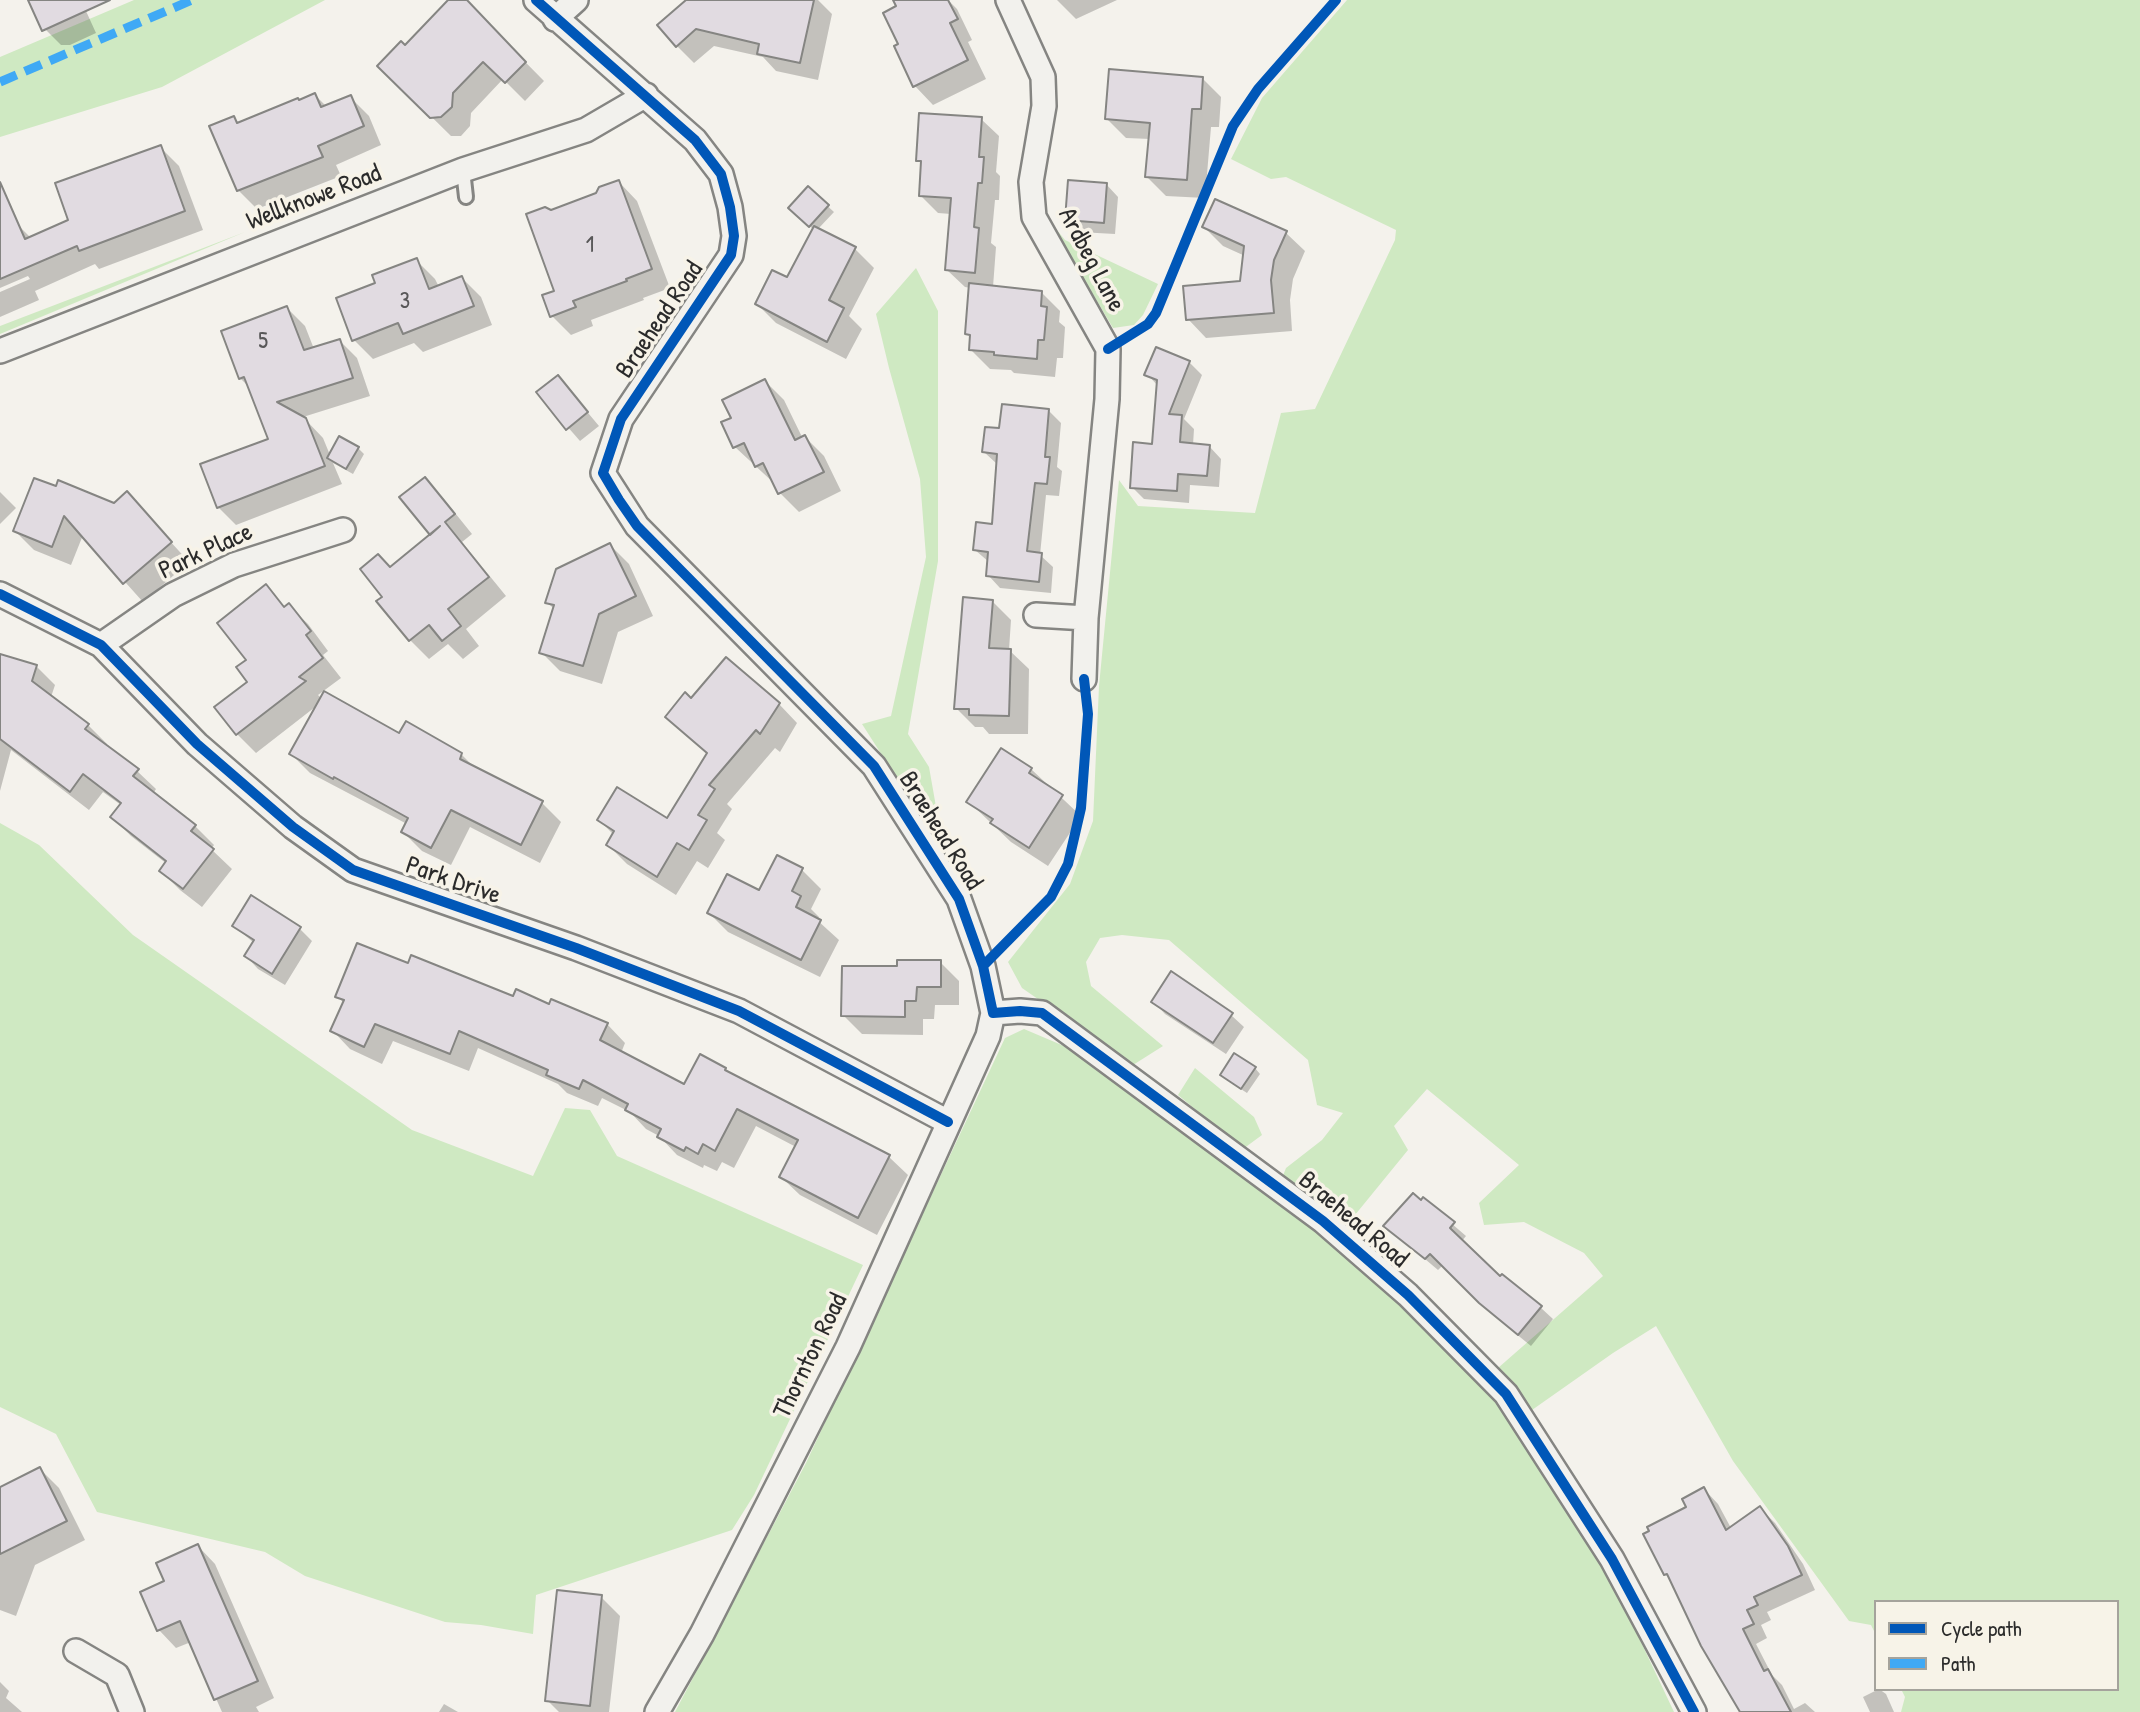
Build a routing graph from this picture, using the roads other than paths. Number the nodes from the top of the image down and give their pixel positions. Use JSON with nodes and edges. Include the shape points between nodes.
{"nodes":[{"id":1,"x":536,"y":0,"type":"edge"},
{"id":2,"x":576,"y":0,"type":"edge"},
{"id":3,"x":1008,"y":0,"type":"edge"},
{"id":4,"x":555,"y":19,"type":"junction"},
{"id":5,"x":646,"y":95,"type":"junction"},
{"id":6,"x":463,"y":170,"type":"junction"},
{"id":7,"x":466,"y":197,"type":"dead end"},
{"id":8,"x":0,"y":351,"type":"edge"},
{"id":9,"x":343,"y":530,"type":"dead end"},
{"id":10,"x":0,"y":594,"type":"edge"},
{"id":11,"x":1036,"y":615,"type":"dead end"},
{"id":12,"x":1086,"y":618,"type":"junction"},
{"id":13,"x":101,"y":645,"type":"junction"},
{"id":14,"x":1084,"y":679,"type":"dead end"},
{"id":15,"x":993,"y":1013,"type":"junction"},
{"id":16,"x":948,"y":1122,"type":"junction"},
{"id":17,"x":76,"y":1651,"type":"dead end"},
{"id":18,"x":132,"y":1712,"type":"edge"},
{"id":19,"x":657,"y":1712,"type":"edge"},
{"id":20,"x":1694,"y":1712,"type":"edge"}],
"edges":[{"from":1,"to":4,"type":"street","name":"Braehead Road"},
{"from":2,"to":4,"type":"street"},
{"from":3,"to":12,"type":"street","name":"Ardbeg Lane","via":[[1043,77],[1044,106],[1031,182],[1034,217],[1108,349]]},
{"from":4,"to":5,"type":"street","name":"Braehead Road"},
{"from":5,"to":6,"type":"street","name":"Wellknowe Road","via":[[586,130]]},
{"from":5,"to":15,"type":"street","name":"Braehead Road","via":[[695,140],[720,174],[734,236],[731,255],[621,419],[603,472],[637,526],[874,766],[959,899]]},
{"from":6,"to":7,"type":"lane"},
{"from":6,"to":8,"type":"street","name":"Wellknowe Road"},
{"from":9,"to":13,"type":"street","name":"Park Place","via":[[234,565],[173,595]]},
{"from":10,"to":13,"type":"street","name":"Park Drive"},
{"from":11,"to":12,"type":"street"},
{"from":12,"to":14,"type":"street","name":"Ardbeg Lane"},
{"from":13,"to":16,"type":"street","name":"Park Drive","via":[[197,744],[293,827],[353,870],[576,947],[739,1011]]},
{"from":15,"to":16,"type":"street","name":"Thornton Road","via":[[988,1036]]},
{"from":15,"to":20,"type":"street","name":"Braehead Road","via":[[1042,1013],[1324,1222],[1408,1295],[1506,1394],[1612,1559]]},
{"from":16,"to":19,"type":"street","name":"Thornton Road","via":[[848,1347],[702,1634]]},
{"from":17,"to":18,"type":"street","via":[[117,1675]]}]}
